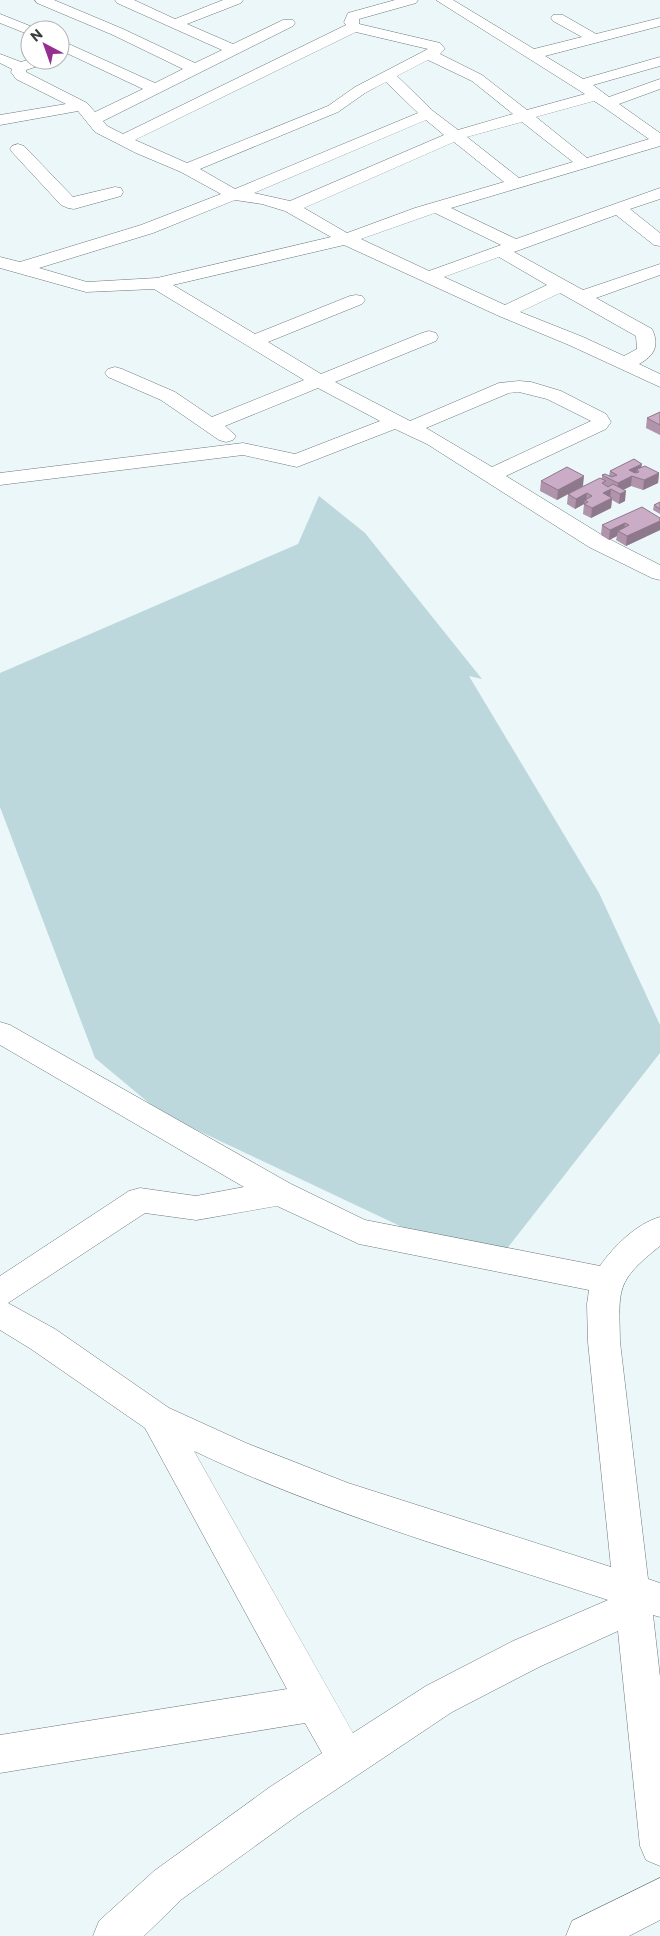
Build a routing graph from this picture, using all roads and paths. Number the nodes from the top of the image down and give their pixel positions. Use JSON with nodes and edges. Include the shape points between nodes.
{"nodes":[{"id":1,"x":42,"y":0,"type":"edge"},
{"id":2,"x":122,"y":0,"type":"edge"},
{"id":3,"x":236,"y":0,"type":"edge"},
{"id":4,"x":411,"y":0,"type":"edge"},
{"id":5,"x":443,"y":0,"type":"edge"},
{"id":6,"x":158,"y":17,"type":"junction"},
{"id":7,"x":0,"y":18,"type":"edge"},
{"id":8,"x":558,"y":18,"type":"dead end"},
{"id":9,"x":660,"y":22,"type":"edge"},
{"id":10,"x":288,"y":23,"type":"dead end"},
{"id":11,"x":174,"y":24,"type":"junction"},
{"id":12,"x":20,"y":27,"type":"edge"},
{"id":13,"x":354,"y":27,"type":"junction"},
{"id":14,"x":631,"y":30,"type":"junction"},
{"id":15,"x":118,"y":32,"type":"junction"},
{"id":16,"x":595,"y":39,"type":"junction"},
{"id":17,"x":653,"y":39,"type":"dead end"},
{"id":18,"x":70,"y":48,"type":"edge"},
{"id":19,"x":234,"y":50,"type":"junction"},
{"id":20,"x":70,"y":52,"type":"edge"},
{"id":21,"x":428,"y":54,"type":"junction"},
{"id":22,"x":533,"y":54,"type":"junction"},
{"id":23,"x":0,"y":58,"type":"edge"},
{"id":24,"x":660,"y":61,"type":"edge"},
{"id":25,"x":195,"y":69,"type":"junction"},
{"id":26,"x":30,"y":70,"type":"edge"},
{"id":27,"x":25,"y":74,"type":"junction"},
{"id":28,"x":388,"y":76,"type":"junction"},
{"id":29,"x":10,"y":83,"type":"dead end"},
{"id":30,"x":581,"y":84,"type":"junction"},
{"id":31,"x":660,"y":84,"type":"edge"},
{"id":32,"x":155,"y":89,"type":"junction"},
{"id":33,"x":602,"y":99,"type":"junction"},
{"id":34,"x":82,"y":106,"type":"junction"},
{"id":35,"x":428,"y":114,"type":"junction"},
{"id":36,"x":524,"y":116,"type":"junction"},
{"id":37,"x":4,"y":119,"type":"edge"},
{"id":38,"x":92,"y":120,"type":"junction"},
{"id":39,"x":296,"y":125,"type":"junction"},
{"id":40,"x":312,"y":133,"type":"dead end"},
{"id":41,"x":455,"y":136,"type":"junction"},
{"id":42,"x":123,"y":140,"type":"junction"},
{"id":43,"x":329,"y":141,"type":"dead end"},
{"id":44,"x":660,"y":141,"type":"edge"},
{"id":45,"x":238,"y":149,"type":"junction"},
{"id":46,"x":346,"y":150,"type":"junction"},
{"id":47,"x":255,"y":157,"type":"dead end"},
{"id":48,"x":584,"y":163,"type":"junction"},
{"id":49,"x":272,"y":165,"type":"dead end"},
{"id":50,"x":188,"y":169,"type":"junction"},
{"id":51,"x":290,"y":173,"type":"junction"},
{"id":52,"x":515,"y":183,"type":"junction"},
{"id":53,"x":332,"y":189,"type":"junction"},
{"id":54,"x":116,"y":192,"type":"dead end"},
{"id":55,"x":660,"y":192,"type":"edge"},
{"id":56,"x":234,"y":195,"type":"junction"},
{"id":57,"x":291,"y":207,"type":"junction"},
{"id":58,"x":436,"y":208,"type":"junction"},
{"id":59,"x":618,"y":208,"type":"junction"},
{"id":60,"x":346,"y":239,"type":"junction"},
{"id":61,"x":660,"y":241,"type":"edge"},
{"id":62,"x":507,"y":248,"type":"junction"},
{"id":63,"x":0,"y":262,"type":"edge"},
{"id":64,"x":20,"y":268,"type":"junction"},
{"id":65,"x":660,"y":269,"type":"edge"},
{"id":66,"x":428,"y":277,"type":"junction"},
{"id":67,"x":157,"y":283,"type":"junction"},
{"id":68,"x":560,"y":286,"type":"junction"},
{"id":69,"x":581,"y":298,"type":"junction"},
{"id":70,"x":356,"y":300,"type":"dead end"},
{"id":71,"x":505,"y":312,"type":"junction"},
{"id":72,"x":621,"y":320,"type":"junction"},
{"id":73,"x":653,"y":330,"type":"edge"},
{"id":74,"x":429,"y":337,"type":"dead end"},
{"id":75,"x":255,"y":341,"type":"junction"},
{"id":76,"x":576,"y":341,"type":"junction"},
{"id":77,"x":624,"y":364,"type":"junction"},
{"id":78,"x":114,"y":373,"type":"dead end"},
{"id":79,"x":319,"y":381,"type":"junction"},
{"id":80,"x":660,"y":381,"type":"edge"},
{"id":81,"x":403,"y":424,"type":"junction"},
{"id":82,"x":211,"y":425,"type":"junction"},
{"id":83,"x":243,"y":449,"type":"junction"},
{"id":84,"x":490,"y":476,"type":"junction"},
{"id":85,"x":0,"y":479,"type":"edge"},
{"id":86,"x":660,"y":572,"type":"edge"},
{"id":87,"x":0,"y":1032,"type":"edge"},
{"id":88,"x":280,"y":1193,"type":"junction"},
{"id":89,"x":660,"y":1229,"type":"edge"},
{"id":90,"x":608,"y":1281,"type":"junction"},
{"id":91,"x":0,"y":1293,"type":"edge"},
{"id":92,"x":0,"y":1314,"type":"edge"},
{"id":93,"x":157,"y":1418,"type":"junction"},
{"id":94,"x":642,"y":1599,"type":"edge"},
{"id":95,"x":314,"y":1703,"type":"junction"},
{"id":96,"x":0,"y":1754,"type":"edge"},
{"id":97,"x":346,"y":1759,"type":"junction"},
{"id":98,"x":660,"y":1846,"type":"edge"},
{"id":99,"x":660,"y":1898,"type":"edge"},
{"id":100,"x":114,"y":1936,"type":"edge"},
{"id":101,"x":587,"y":1936,"type":"edge"}],
"edges":[{"from":1,"to":15,"type":"street"},
{"from":2,"to":6,"type":"street"},
{"from":3,"to":11,"type":"street"},
{"from":4,"to":13,"type":"street","via":[[353,16],[351,22]]},
{"from":5,"to":22,"type":"street"},
{"from":6,"to":11,"type":"street"},
{"from":6,"to":15,"type":"street"},
{"from":7,"to":12,"type":"street"},
{"from":8,"to":16,"type":"street"},
{"from":9,"to":14,"type":"street"},
{"from":10,"to":19,"type":"street"},
{"from":11,"to":19,"type":"street"},
{"from":13,"to":21,"type":"street","via":[[438,47]]},
{"from":13,"to":42,"type":"street"},
{"from":14,"to":16,"type":"street"},
{"from":14,"to":17,"type":"street"},
{"from":15,"to":18,"type":"street"},
{"from":15,"to":25,"type":"street"},
{"from":16,"to":22,"type":"street"},
{"from":19,"to":25,"type":"street"},
{"from":20,"to":32,"type":"street"},
{"from":21,"to":28,"type":"street"},
{"from":21,"to":36,"type":"street","via":[[477,78]]},
{"from":22,"to":30,"type":"street"},
{"from":23,"to":27,"type":"street"},
{"from":24,"to":30,"type":"street"},
{"from":25,"to":32,"type":"street"},
{"from":26,"to":27,"type":"street"},
{"from":27,"to":29,"type":"street"},
{"from":27,"to":34,"type":"street"},
{"from":28,"to":35,"type":"street"},
{"from":28,"to":39,"type":"street","via":[[333,109]]},
{"from":30,"to":33,"type":"street"},
{"from":31,"to":33,"type":"street"},
{"from":32,"to":38,"type":"street"},
{"from":33,"to":36,"type":"street"},
{"from":33,"to":44,"type":"street"},
{"from":34,"to":37,"type":"street"},
{"from":34,"to":38,"type":"street"},
{"from":35,"to":41,"type":"street"},
{"from":35,"to":46,"type":"street"},
{"from":36,"to":41,"type":"street"},
{"from":36,"to":48,"type":"street"},
{"from":37,"to":54,"type":"street","via":[[21,146],[12,151],[67,201],[74,204]]},
{"from":38,"to":42,"type":"street","via":[[101,129]]},
{"from":39,"to":40,"type":"street"},
{"from":39,"to":45,"type":"street"},
{"from":41,"to":52,"type":"street"},
{"from":41,"to":53,"type":"street"},
{"from":42,"to":50,"type":"street"},
{"from":43,"to":46,"type":"street"},
{"from":44,"to":48,"type":"street"},
{"from":45,"to":47,"type":"street"},
{"from":45,"to":50,"type":"street"},
{"from":46,"to":51,"type":"street"},
{"from":48,"to":52,"type":"street"},
{"from":49,"to":51,"type":"street"},
{"from":50,"to":56,"type":"street"},
{"from":51,"to":53,"type":"street"},
{"from":51,"to":56,"type":"street"},
{"from":52,"to":58,"type":"street"},
{"from":53,"to":57,"type":"street"},
{"from":55,"to":59,"type":"street"},
{"from":56,"to":57,"type":"street"},
{"from":56,"to":64,"type":"street","via":[[147,229]]},
{"from":57,"to":60,"type":"street"},
{"from":58,"to":60,"type":"street"},
{"from":58,"to":62,"type":"street"},
{"from":59,"to":61,"type":"street"},
{"from":59,"to":62,"type":"street"},
{"from":60,"to":66,"type":"street"},
{"from":60,"to":67,"type":"street"},
{"from":62,"to":66,"type":"street"},
{"from":62,"to":68,"type":"street"},
{"from":63,"to":64,"type":"street"},
{"from":64,"to":67,"type":"street","via":[[86,287]]},
{"from":65,"to":69,"type":"street"},
{"from":66,"to":71,"type":"street"},
{"from":67,"to":75,"type":"street"},
{"from":68,"to":69,"type":"street"},
{"from":68,"to":71,"type":"street"},
{"from":69,"to":72,"type":"street"},
{"from":70,"to":75,"type":"street"},
{"from":71,"to":76,"type":"street"},
{"from":72,"to":73,"type":"street"},
{"from":72,"to":76,"type":"street"},
{"from":73,"to":77,"type":"street","via":[[646,352]]},
{"from":74,"to":79,"type":"street"},
{"from":75,"to":79,"type":"street"},
{"from":76,"to":77,"type":"street"},
{"from":77,"to":80,"type":"street"},
{"from":78,"to":82,"type":"street","via":[[168,396]]},
{"from":79,"to":81,"type":"street"},
{"from":79,"to":82,"type":"street"},
{"from":81,"to":83,"type":"street","via":[[297,461]]},
{"from":81,"to":84,"type":"street"},
{"from":81,"to":84,"type":"street","via":[[506,387],[523,385],[546,391],[599,418],[599,425]]},
{"from":82,"to":83,"type":"street"},
{"from":83,"to":85,"type":"street"},
{"from":84,"to":86,"type":"street","via":[[597,542]]},
{"from":87,"to":88,"type":"street"},
{"from":88,"to":90,"type":"street","via":[[359,1232]]},
{"from":88,"to":91,"type":"street","via":[[196,1208],[140,1200]]},
{"from":89,"to":90,"type":"street","via":[[621,1263]]},
{"from":90,"to":94,"type":"street","via":[[603,1298],[604,1342]]},
{"from":92,"to":93,"type":"street","via":[[43,1339]]},
{"from":93,"to":94,"type":"street","via":[[234,1454],[345,1498]]},
{"from":93,"to":95,"type":"street"},
{"from":94,"to":97,"type":"street","via":[[439,1699]]},
{"from":94,"to":98,"type":"street"},
{"from":95,"to":96,"type":"street"},
{"from":95,"to":97,"type":"street"},
{"from":97,"to":100,"type":"street","via":[[168,1885]]},
{"from":99,"to":101,"type":"street"}]}
